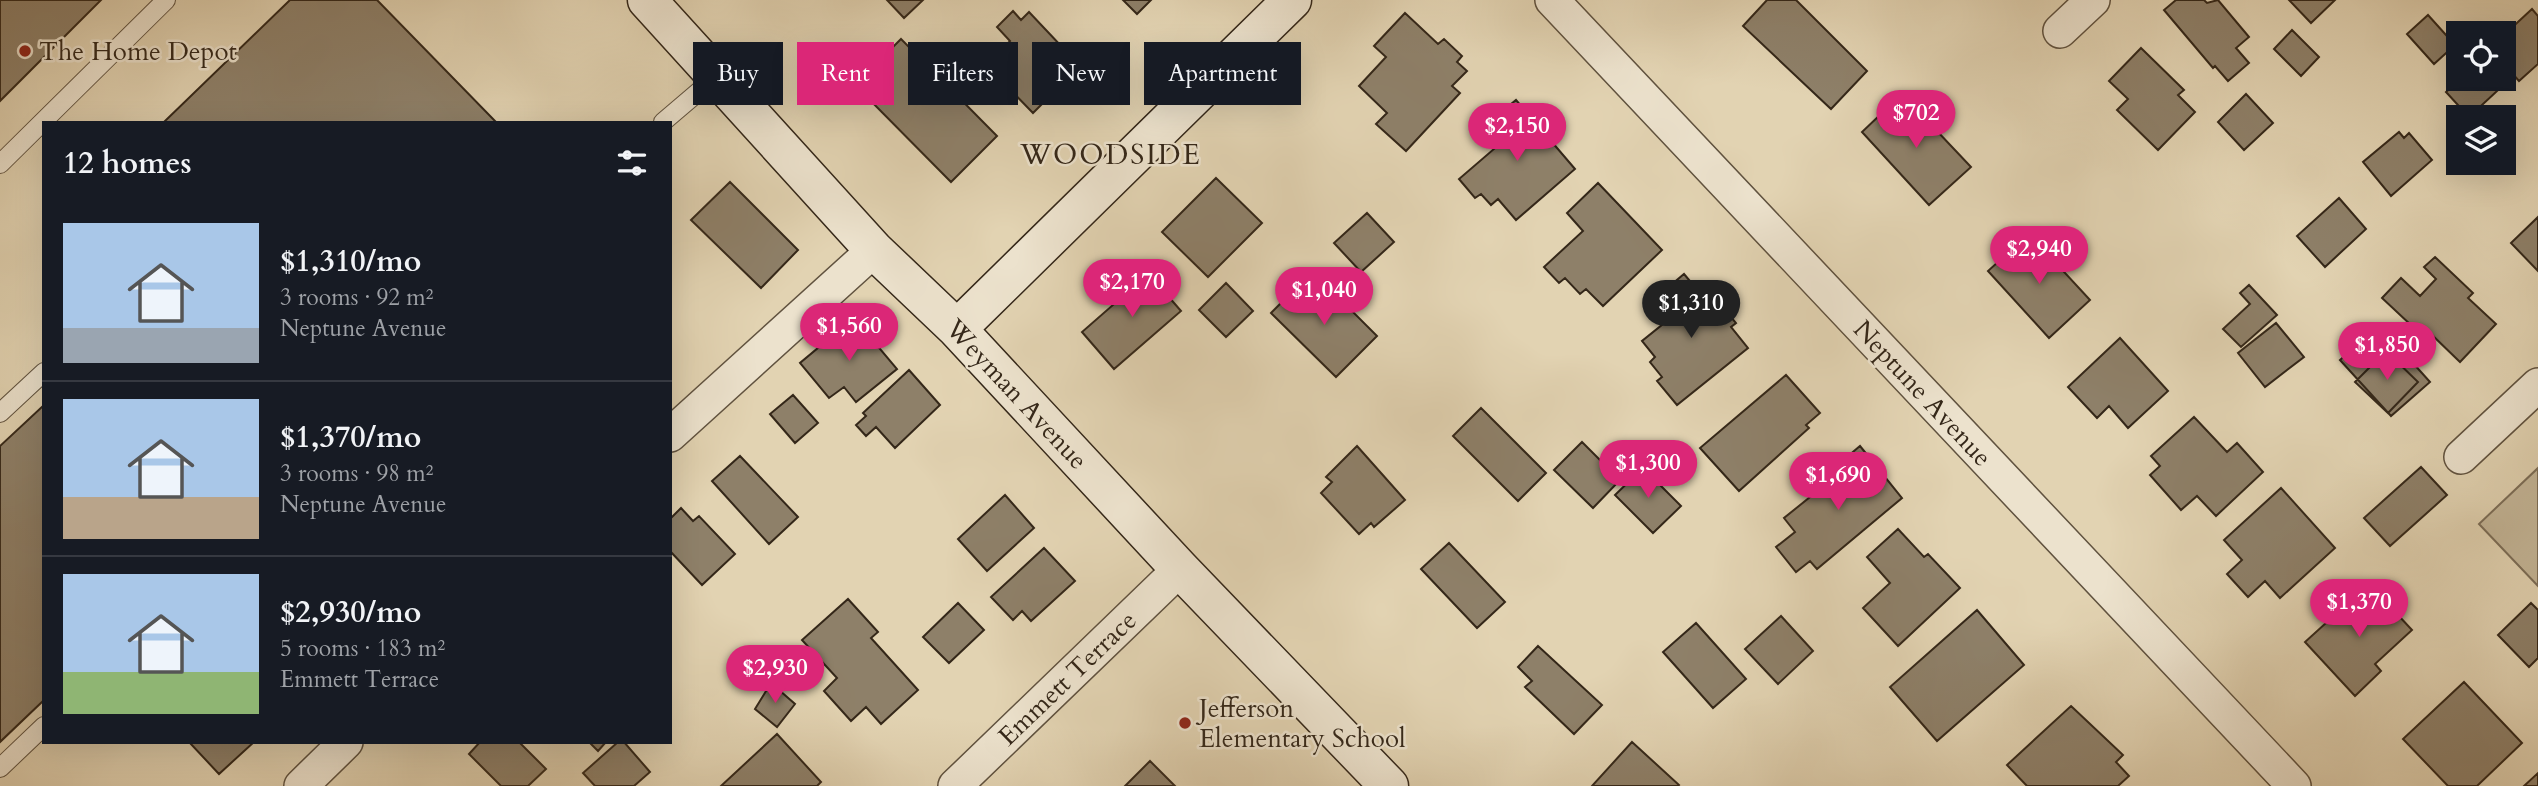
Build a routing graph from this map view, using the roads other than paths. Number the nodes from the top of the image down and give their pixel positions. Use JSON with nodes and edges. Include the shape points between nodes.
{"nodes":[{"id":1,"x":166,"y":0,"type":"edge"},
{"id":2,"x":647,"y":0,"type":"edge"},
{"id":3,"x":1292,"y":0,"type":"edge"},
{"id":4,"x":1552,"y":0,"type":"edge"},
{"id":5,"x":2093,"y":0,"type":"edge"},
{"id":6,"x":2060,"y":31,"type":"dead end"},
{"id":7,"x":693,"y":50,"type":"edge"},
{"id":8,"x":693,"y":96,"type":"edge"},
{"id":9,"x":743,"y":105,"type":"edge"},
{"id":10,"x":44,"y":121,"type":"edge"},
{"id":11,"x":664,"y":121,"type":"edge"},
{"id":12,"x":42,"y":123,"type":"edge"},
{"id":13,"x":0,"y":164,"type":"edge"},
{"id":14,"x":874,"y":250,"type":"junction"},
{"id":15,"x":957,"y":329,"type":"junction"},
{"id":16,"x":42,"y":374,"type":"edge"},
{"id":17,"x":2538,"y":385,"type":"edge"},
{"id":18,"x":0,"y":413,"type":"edge"},
{"id":19,"x":672,"y":433,"type":"edge"},
{"id":20,"x":2462,"y":457,"type":"dead end"},
{"id":21,"x":1180,"y":569,"type":"junction"},
{"id":22,"x":42,"y":728,"type":"edge"},
{"id":23,"x":344,"y":744,"type":"edge"},
{"id":24,"x":0,"y":768,"type":"edge"},
{"id":25,"x":301,"y":786,"type":"edge"},
{"id":26,"x":955,"y":786,"type":"edge"},
{"id":27,"x":1389,"y":786,"type":"edge"},
{"id":28,"x":2294,"y":786,"type":"edge"}],
"edges":[{"from":1,"to":10,"type":"lane"},
{"from":2,"to":7,"type":"street","name":"Weyman Avenue"},
{"from":3,"to":15,"type":"street"},
{"from":4,"to":28,"type":"street","name":"Neptune Avenue"},
{"from":5,"to":6,"type":"street"},
{"from":8,"to":11,"type":"lane"},
{"from":9,"to":14,"type":"street","name":"Weyman Avenue"},
{"from":12,"to":13,"type":"lane"},
{"from":14,"to":15,"type":"street","name":"Weyman Avenue"},
{"from":14,"to":19,"type":"street"},
{"from":15,"to":21,"type":"street","name":"Weyman Avenue"},
{"from":16,"to":18,"type":"lane"},
{"from":17,"to":20,"type":"street"},
{"from":21,"to":26,"type":"street","name":"Emmett Terrace"},
{"from":21,"to":27,"type":"street","name":"Weyman Avenue"},
{"from":22,"to":24,"type":"lane"},
{"from":23,"to":25,"type":"street"}]}
